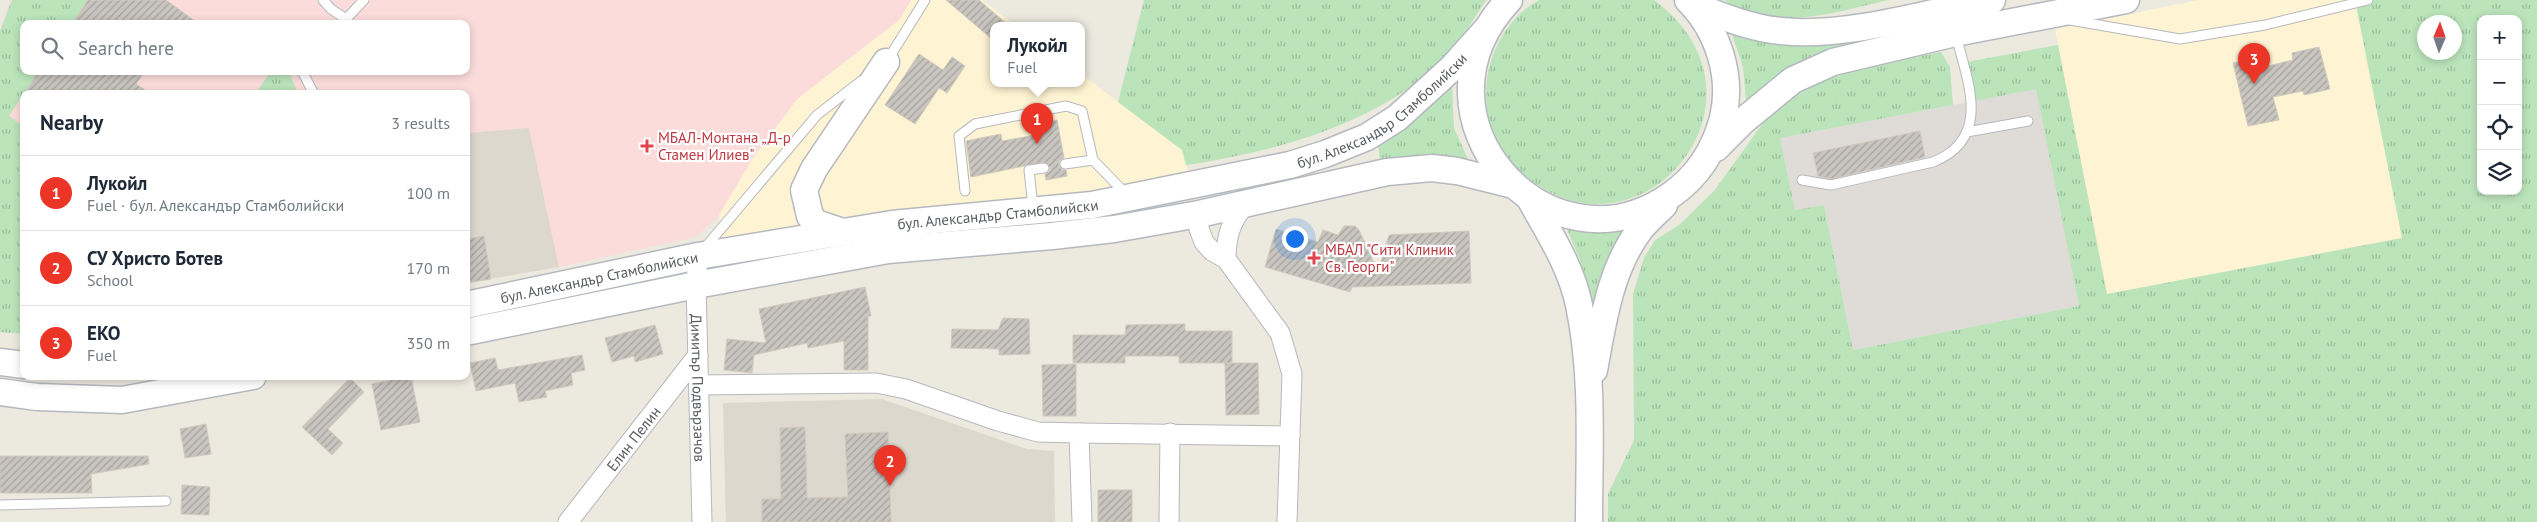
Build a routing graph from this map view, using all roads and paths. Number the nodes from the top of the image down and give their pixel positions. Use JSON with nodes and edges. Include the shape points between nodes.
{"nodes":[{"id":1,"x":323,"y":0,"type":"edge"},
{"id":2,"x":364,"y":0,"type":"edge"},
{"id":3,"x":925,"y":0,"type":"edge"},
{"id":4,"x":1509,"y":0,"type":"edge"},
{"id":5,"x":1992,"y":0,"type":"edge"},
{"id":6,"x":2126,"y":0,"type":"edge"},
{"id":7,"x":2368,"y":0,"type":"edge"},
{"id":8,"x":1690,"y":2,"type":"edge"},
{"id":9,"x":2050,"y":15,"type":"junction"},
{"id":10,"x":1487,"y":29,"type":"junction"},
{"id":11,"x":1956,"y":33,"type":"junction"},
{"id":12,"x":886,"y":62,"type":"junction"},
{"id":13,"x":304,"y":75,"type":"edge"},
{"id":14,"x":312,"y":90,"type":"edge"},
{"id":15,"x":2028,"y":121,"type":"dead end"},
{"id":16,"x":1967,"y":132,"type":"junction"},
{"id":17,"x":1708,"y":156,"type":"junction"},
{"id":18,"x":1093,"y":160,"type":"junction"},
{"id":19,"x":1065,"y":164,"type":"dead end"},
{"id":20,"x":1290,"y":165,"type":"junction"},
{"id":21,"x":1044,"y":168,"type":"dead end"},
{"id":22,"x":1802,"y":180,"type":"dead end"},
{"id":23,"x":1679,"y":189,"type":"junction"},
{"id":24,"x":1521,"y":191,"type":"junction"},
{"id":25,"x":965,"y":192,"type":"dead end"},
{"id":26,"x":1129,"y":198,"type":"junction"},
{"id":27,"x":1247,"y":204,"type":"junction"},
{"id":28,"x":1199,"y":214,"type":"junction"},
{"id":29,"x":1035,"y":225,"type":"junction"},
{"id":30,"x":843,"y":232,"type":"junction"},
{"id":31,"x":698,"y":256,"type":"junction"},
{"id":32,"x":1226,"y":259,"type":"junction"},
{"id":33,"x":696,"y":285,"type":"junction"},
{"id":34,"x":470,"y":304,"type":"edge"},
{"id":35,"x":470,"y":331,"type":"edge"},
{"id":36,"x":698,"y":355,"type":"junction"},
{"id":37,"x":0,"y":362,"type":"edge"},
{"id":38,"x":20,"y":364,"type":"edge"},
{"id":39,"x":231,"y":380,"type":"edge"},
{"id":40,"x":699,"y":386,"type":"junction"},
{"id":41,"x":0,"y":392,"type":"edge"},
{"id":42,"x":1589,"y":393,"type":"junction"},
{"id":43,"x":1079,"y":433,"type":"junction"},
{"id":44,"x":1170,"y":433,"type":"junction"},
{"id":45,"x":1290,"y":436,"type":"junction"},
{"id":46,"x":166,"y":501,"type":"dead end"},
{"id":47,"x":0,"y":505,"type":"edge"},
{"id":48,"x":568,"y":522,"type":"edge"},
{"id":49,"x":702,"y":522,"type":"edge"},
{"id":50,"x":1082,"y":522,"type":"edge"},
{"id":51,"x":1169,"y":522,"type":"edge"},
{"id":52,"x":1287,"y":522,"type":"edge"},
{"id":53,"x":1589,"y":522,"type":"edge"}],
"edges":[{"from":1,"to":2,"type":"lane","via":[[346,19]]},
{"from":3,"to":12,"type":"lane"},
{"from":4,"to":10,"type":"main road"},
{"from":5,"to":8,"type":"main road","via":[[1889,21],[1805,32],[1757,27]]},
{"from":6,"to":9,"type":"main road"},
{"from":7,"to":9,"type":"lane","via":[[2265,25],[2180,39],[2084,24]]},
{"from":8,"to":17,"type":"main road","via":[[1716,42],[1726,85],[1722,122]]},
{"from":9,"to":11,"type":"main road"},
{"from":10,"to":20,"type":"main road","name":"бул. Александър Стамболийски","via":[[1453,67],[1397,118],[1367,137]]},
{"from":10,"to":24,"type":"main road","via":[[1472,77],[1472,111],[1482,144],[1501,172]]},
{"from":11,"to":16,"type":"lane","via":[[1972,104]]},
{"from":11,"to":17,"type":"main road","via":[[1854,56],[1793,80],[1743,121]]},
{"from":12,"to":30,"type":"main road","via":[[814,169],[804,190],[810,216],[816,223]]},
{"from":12,"to":31,"type":"lane","via":[[817,115]]},
{"from":13,"to":14,"type":"lane"},
{"from":15,"to":16,"type":"lane"},
{"from":16,"to":22,"type":"lane","via":[[1948,156],[1933,162],[1831,185]]},
{"from":17,"to":23,"type":"main road"},
{"from":18,"to":19,"type":"lane"},
{"from":18,"to":25,"type":"lane","via":[[1082,111],[1066,106],[975,124],[959,136]]},
{"from":18,"to":26,"type":"lane"},
{"from":20,"to":26,"type":"main road","name":"бул. Александър Стамболийски"},
{"from":20,"to":28,"type":"main road","via":[[1223,194]]},
{"from":21,"to":29,"type":"lane","via":[[1029,170]]},
{"from":23,"to":24,"type":"main road","via":[[1652,206],[1605,218],[1558,211]]},
{"from":23,"to":42,"type":"main road","via":[[1642,228],[1628,249],[1612,286]]},
{"from":24,"to":27,"type":"main road","name":"бул. Александър Стамболийски","via":[[1457,171],[1432,168],[1387,172]]},
{"from":24,"to":42,"type":"main road","via":[[1560,253],[1579,304]]},
{"from":26,"to":29,"type":"main road","name":"бул. Александър Стамболийски"},
{"from":27,"to":28,"type":"main road","name":"бул. Александър Стамболийски"},
{"from":27,"to":32,"type":"street","via":[[1236,214],[1232,224]]},
{"from":28,"to":29,"type":"main road","name":"бул. Александър Стамболийски","via":[[1114,229]]},
{"from":28,"to":32,"type":"street","via":[[1199,229],[1204,242]]},
{"from":29,"to":30,"type":"main road","name":"бул. Александър Стамболийски","via":[[892,224]]},
{"from":29,"to":33,"type":"main road","name":"бул. Александър Стамболийски","via":[[975,241],[888,250]]},
{"from":30,"to":31,"type":"main road","name":"бул. Александър Стамболийски"},
{"from":31,"to":33,"type":"street","name":"Димитър Подвързачов"},
{"from":31,"to":34,"type":"main road","name":"бул. Александър Стамболийски"},
{"from":32,"to":45,"type":"street","via":[[1280,333],[1292,374]]},
{"from":33,"to":35,"type":"main road","name":"бул. Александър Стамболийски"},
{"from":33,"to":36,"type":"street","name":"Димитър Подвързачов"},
{"from":36,"to":40,"type":"street","name":"Димитър Подвързачов"},
{"from":36,"to":48,"type":"street","name":"Елин Пелин"},
{"from":37,"to":38,"type":"main road"},
{"from":39,"to":41,"type":"main road","via":[[122,400],[36,397]]},
{"from":40,"to":43,"type":"street","via":[[876,383],[906,389],[1038,432]]},
{"from":40,"to":49,"type":"street","name":"Димитър Подвързачов"},
{"from":42,"to":53,"type":"main road"},
{"from":43,"to":44,"type":"street"},
{"from":43,"to":50,"type":"street"},
{"from":44,"to":45,"type":"street"},
{"from":44,"to":51,"type":"street"},
{"from":45,"to":52,"type":"street"},
{"from":46,"to":47,"type":"lane"}]}
